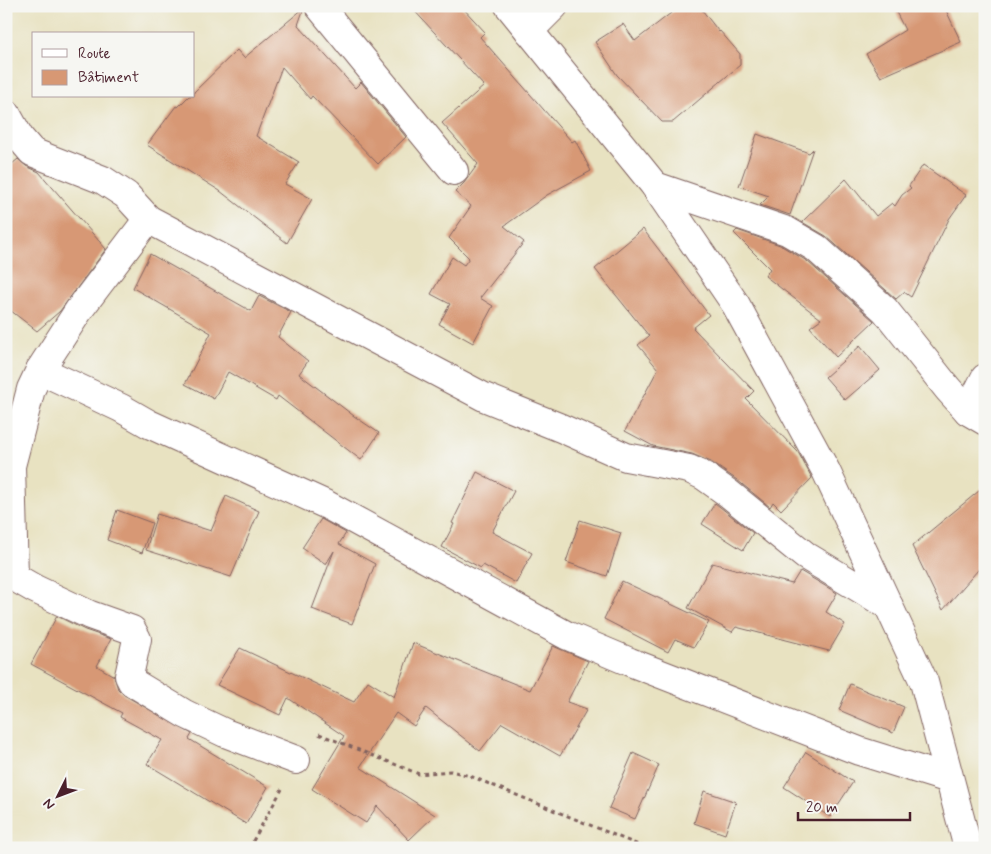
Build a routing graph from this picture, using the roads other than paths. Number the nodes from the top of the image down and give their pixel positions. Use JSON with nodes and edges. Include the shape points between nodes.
{"nodes":[{"id":1,"x":320,"y":6,"type":"edge"},
{"id":2,"x":509,"y":6,"type":"edge"},
{"id":3,"x":554,"y":6,"type":"edge"},
{"id":4,"x":529,"y":31,"type":"junction"},
{"id":5,"x":6,"y":113,"type":"edge"},
{"id":6,"x":454,"y":171,"type":"dead end"},
{"id":7,"x":655,"y":186,"type":"junction"},
{"id":8,"x":148,"y":219,"type":"junction"},
{"id":9,"x":40,"y":370,"type":"junction"},
{"id":10,"x":985,"y":378,"type":"edge"},
{"id":11,"x":976,"y":416,"type":"edge"},
{"id":12,"x":10,"y":575,"type":"edge"},
{"id":13,"x":889,"y":606,"type":"junction"},
{"id":14,"x":296,"y":760,"type":"road end"},
{"id":15,"x":949,"y":778,"type":"junction"},
{"id":16,"x":968,"y":848,"type":"edge"}],
"edges":[{"from":1,"to":6,"type":"street"},
{"from":2,"to":4,"type":"street"},
{"from":3,"to":4,"type":"street"},
{"from":4,"to":7,"type":"street"},
{"from":5,"to":8,"type":"street","via":[[32,152],[103,180],[126,195]]},
{"from":7,"to":11,"type":"street","via":[[787,231],[816,248],[885,310],[948,389]]},
{"from":7,"to":13,"type":"street","via":[[736,305],[826,471]]},
{"from":8,"to":9,"type":"street","via":[[79,310]]},
{"from":8,"to":13,"type":"street","via":[[484,397],[626,457],[689,469],[704,476],[806,556]]},
{"from":9,"to":12,"type":"street","via":[[31,389],[10,466]]},
{"from":9,"to":15,"type":"street","via":[[326,505],[566,635],[859,751]]},
{"from":10,"to":11,"type":"street"},
{"from":12,"to":14,"type":"street","via":[[34,590],[132,630],[137,639],[129,676],[132,682],[185,714]]},
{"from":13,"to":15,"type":"street","via":[[924,682]]},
{"from":15,"to":16,"type":"street"}]}
